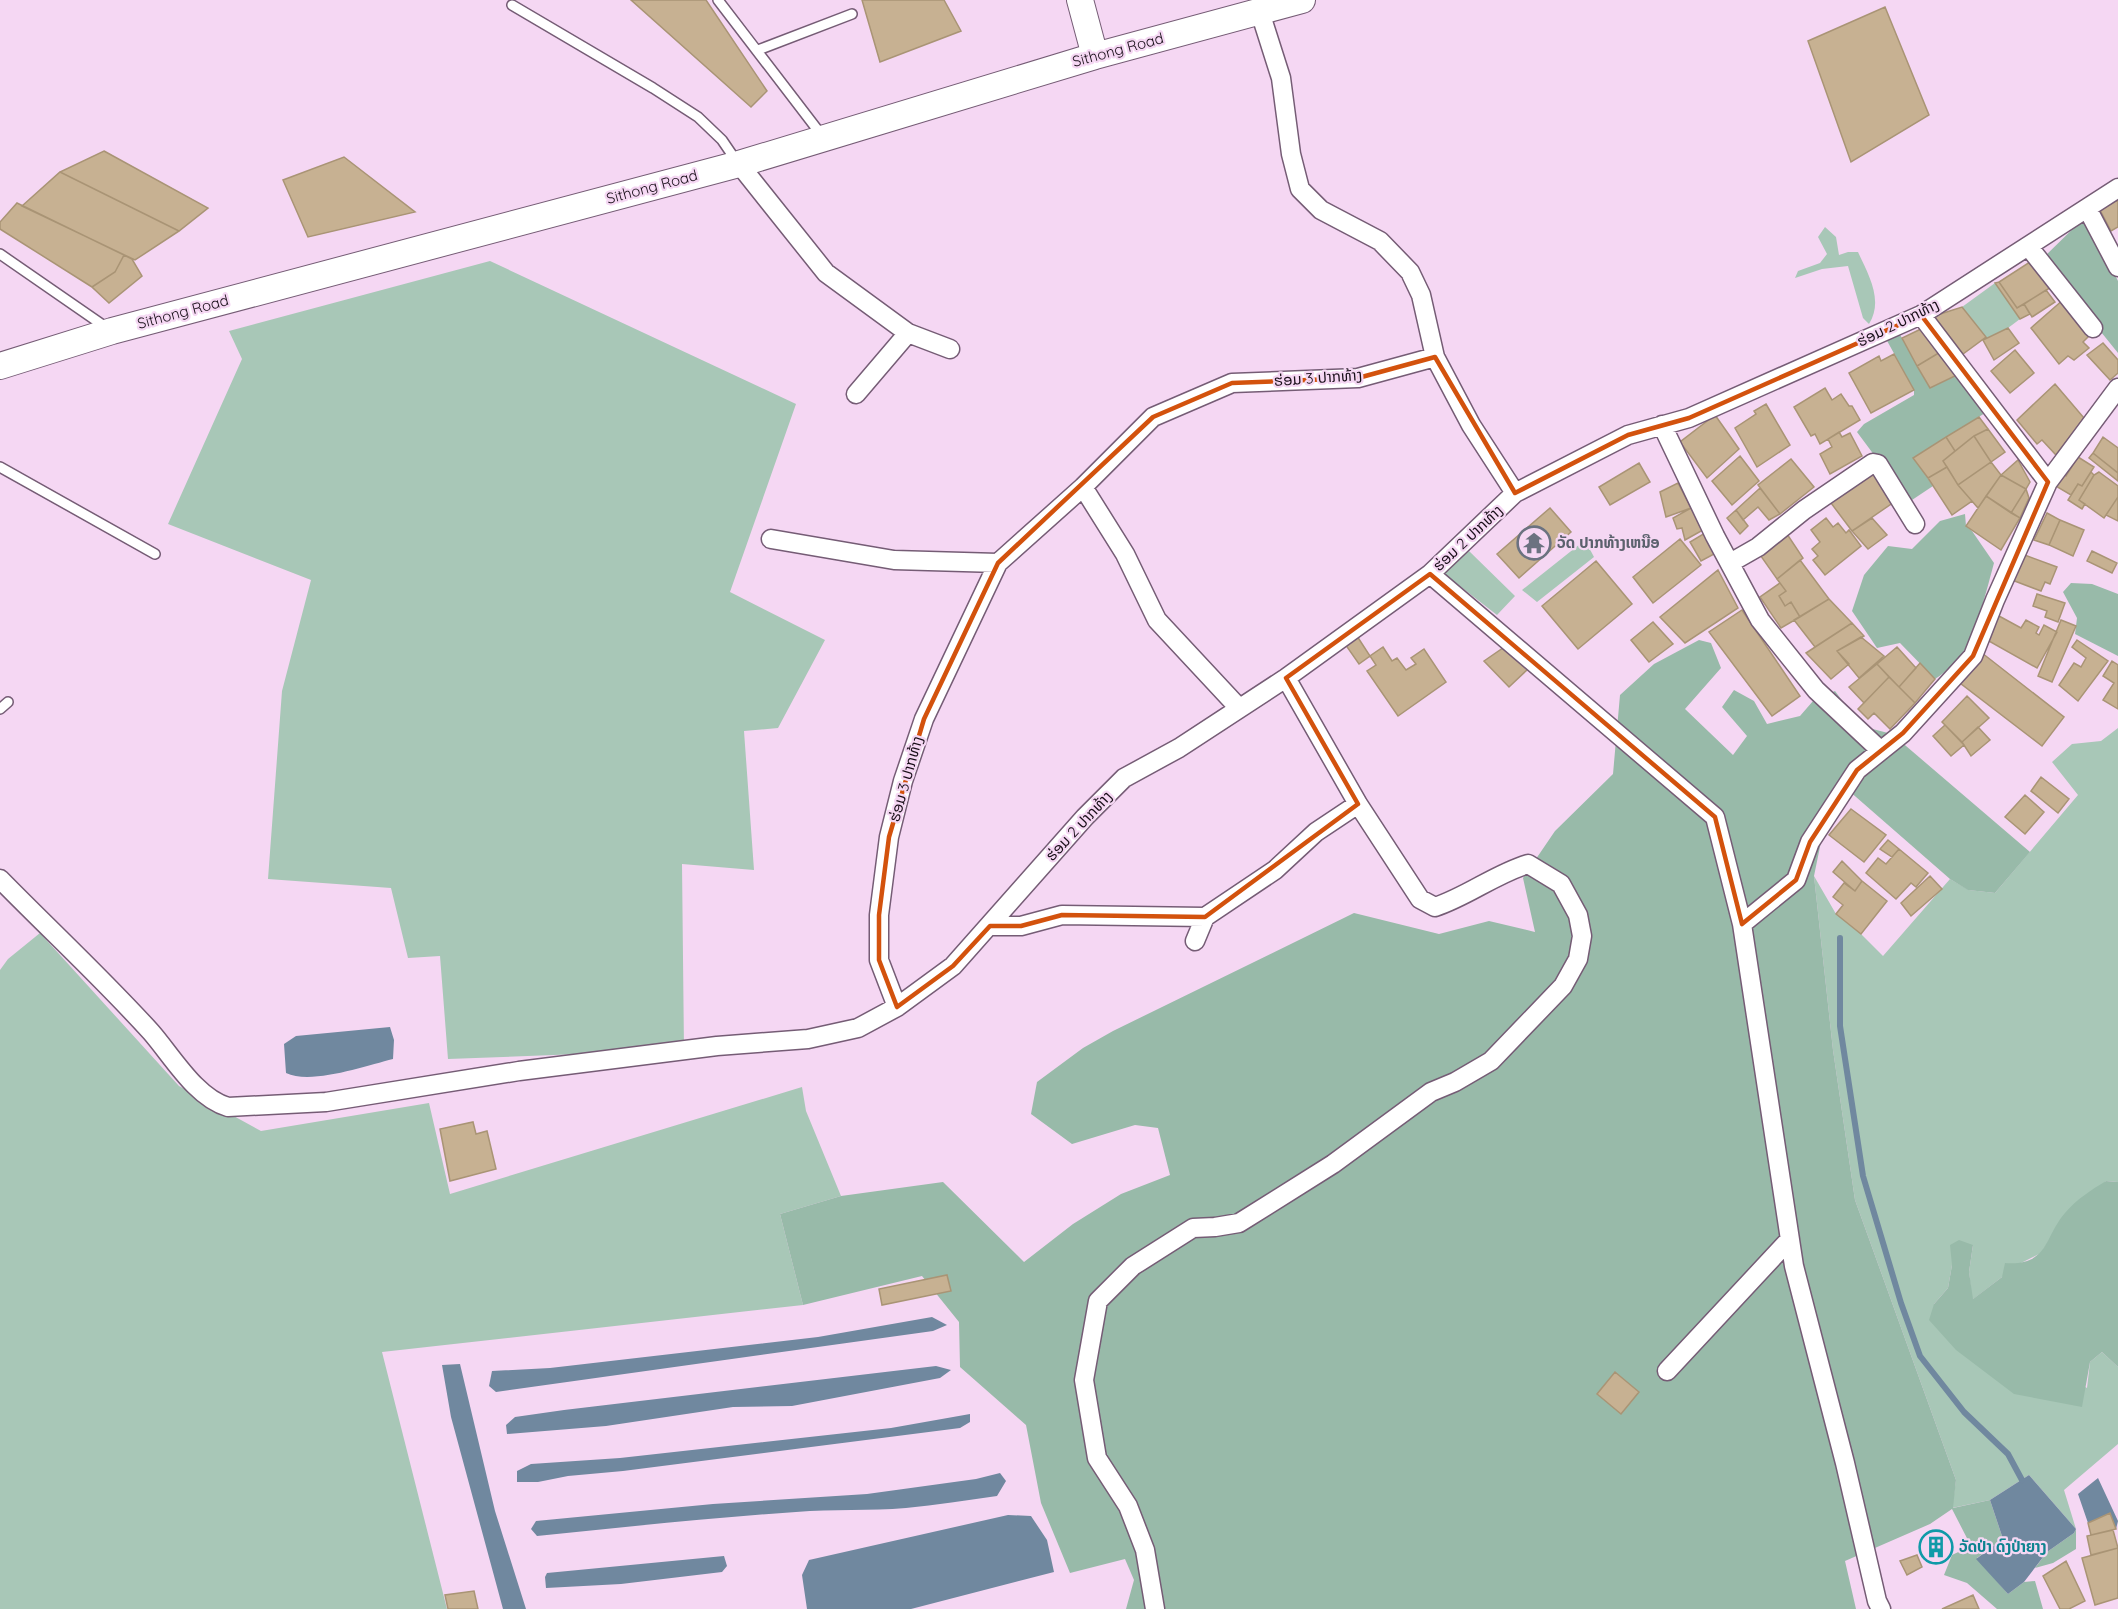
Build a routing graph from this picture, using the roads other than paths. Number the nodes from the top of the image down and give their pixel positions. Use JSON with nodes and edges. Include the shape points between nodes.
{"nodes":[{"id":1,"x":718,"y":0,"type":"edge"},
{"id":2,"x":1080,"y":0,"type":"edge"},
{"id":3,"x":1302,"y":0,"type":"edge"},
{"id":4,"x":512,"y":5,"type":"dead end"},
{"id":5,"x":1260,"y":12,"type":"junction"},
{"id":6,"x":852,"y":14,"type":"dead end"},
{"id":7,"x":758,"y":50,"type":"junction"},
{"id":8,"x":1095,"y":56,"type":"junction"},
{"id":9,"x":825,"y":139,"type":"junction"},
{"id":10,"x":739,"y":164,"type":"junction"},
{"id":11,"x":2118,"y":188,"type":"edge"},
{"id":12,"x":2087,"y":208,"type":"junction"},
{"id":13,"x":2028,"y":246,"type":"junction"},
{"id":14,"x":0,"y":254,"type":"edge"},
{"id":15,"x":2118,"y":267,"type":"edge"},
{"id":16,"x":1921,"y":315,"type":"junction"},
{"id":17,"x":2093,"y":328,"type":"dead end"},
{"id":18,"x":112,"y":331,"type":"junction"},
{"id":19,"x":908,"y":333,"type":"junction"},
{"id":20,"x":950,"y":349,"type":"dead end"},
{"id":21,"x":1435,"y":357,"type":"junction"},
{"id":22,"x":0,"y":366,"type":"edge"},
{"id":23,"x":2118,"y":388,"type":"edge"},
{"id":24,"x":856,"y":394,"type":"dead end"},
{"id":25,"x":1662,"y":425,"type":"junction"},
{"id":26,"x":0,"y":467,"type":"edge"},
{"id":27,"x":2048,"y":482,"type":"junction"},
{"id":28,"x":1083,"y":487,"type":"junction"},
{"id":29,"x":1515,"y":493,"type":"junction"},
{"id":30,"x":1915,"y":524,"type":"dead end"},
{"id":31,"x":771,"y":539,"type":"dead end"},
{"id":32,"x":155,"y":554,"type":"dead end"},
{"id":33,"x":998,"y":563,"type":"junction"},
{"id":34,"x":1730,"y":563,"type":"junction"},
{"id":35,"x":1430,"y":574,"type":"junction"},
{"id":36,"x":1286,"y":678,"type":"junction"},
{"id":37,"x":8,"y":702,"type":"dead end"},
{"id":38,"x":1239,"y":708,"type":"junction"},
{"id":39,"x":0,"y":709,"type":"edge"},
{"id":40,"x":1880,"y":750,"type":"junction"},
{"id":41,"x":1358,"y":804,"type":"junction"},
{"id":42,"x":0,"y":879,"type":"edge"},
{"id":43,"x":1205,"y":917,"type":"junction"},
{"id":44,"x":1742,"y":924,"type":"junction"},
{"id":45,"x":990,"y":926,"type":"junction"},
{"id":46,"x":1195,"y":941,"type":"dead end"},
{"id":47,"x":897,"y":1007,"type":"junction"},
{"id":48,"x":1790,"y":1239,"type":"junction"},
{"id":49,"x":1667,"y":1371,"type":"dead end"},
{"id":50,"x":1155,"y":1609,"type":"edge"},
{"id":51,"x":1881,"y":1609,"type":"edge"}],
"edges":[{"from":1,"to":7,"type":"lane"},
{"from":2,"to":8,"type":"main road"},
{"from":3,"to":5,"type":"main road","name":"Sithong Road"},
{"from":4,"to":10,"type":"lane","via":[[698,117]]},
{"from":5,"to":8,"type":"main road","name":"Sithong Road"},
{"from":5,"to":21,"type":"street","via":[[1281,78],[1300,189],[1321,210],[1380,241],[1410,272],[1420,295]]},
{"from":6,"to":7,"type":"lane"},
{"from":7,"to":9,"type":"lane"},
{"from":8,"to":9,"type":"main road","name":"Sithong Road"},
{"from":9,"to":10,"type":"main road","name":"Sithong Road"},
{"from":10,"to":18,"type":"main road","name":"Sithong Road"},
{"from":10,"to":19,"type":"street","via":[[826,273]]},
{"from":11,"to":12,"type":"street","name":"ຮ່ອມ 2 ປາກທ້າງ"},
{"from":12,"to":13,"type":"street","name":"ຮ່ອມ 2 ປາກທ້າງ"},
{"from":12,"to":15,"type":"street"},
{"from":13,"to":16,"type":"street","name":"ຮ່ອມ 2 ປາກທ້າງ"},
{"from":13,"to":17,"type":"street"},
{"from":14,"to":18,"type":"lane"},
{"from":16,"to":25,"type":"street","name":"ຮ່ອມ 2 ປາກທ້າງ","via":[[1689,418]]},
{"from":16,"to":27,"type":"street"},
{"from":18,"to":22,"type":"main road","name":"Sithong Road"},
{"from":19,"to":20,"type":"street"},
{"from":19,"to":24,"type":"street"},
{"from":21,"to":28,"type":"street","name":"ຮ່ອມ 3 ປາກທ້າງ","via":[[1358,378],[1232,382],[1152,417]]},
{"from":21,"to":29,"type":"street","via":[[1471,425]]},
{"from":23,"to":27,"type":"street"},
{"from":25,"to":29,"type":"street","name":"ຮ່ອມ 2 ປາກທ້າງ","via":[[1629,435]]},
{"from":25,"to":34,"type":"street"},
{"from":26,"to":32,"type":"lane"},
{"from":27,"to":40,"type":"street","via":[[1973,656],[1903,733]]},
{"from":28,"to":33,"type":"street","name":"ຮ່ອມ 3 ປາກທ້າງ"},
{"from":28,"to":38,"type":"street","via":[[1125,555],[1158,620]]},
{"from":29,"to":35,"type":"street","name":"ຮ່ອມ 2 ປາກທ້າງ"},
{"from":30,"to":34,"type":"street","via":[[1878,464],[1873,463]]},
{"from":31,"to":33,"type":"street","via":[[894,560]]},
{"from":33,"to":47,"type":"street","name":"ຮ່ອມ 3 ປາກທ້າງ","via":[[924,719],[903,781],[890,837],[879,915],[879,960]]},
{"from":34,"to":40,"type":"street","via":[[1760,620],[1816,690]]},
{"from":35,"to":36,"type":"street","name":"ຮ່ອມ 2 ປາກທ້າງ"},
{"from":35,"to":44,"type":"street","via":[[1715,817]]},
{"from":36,"to":38,"type":"street","name":"ຮ່ອມ 2 ປາກທ້າງ"},
{"from":36,"to":41,"type":"street"},
{"from":37,"to":39,"type":"lane"},
{"from":38,"to":45,"type":"street","name":"ຮ່ອມ 2 ປາກທ້າງ","via":[[1124,778]]},
{"from":40,"to":44,"type":"street","via":[[1857,770],[1810,842],[1796,880]]},
{"from":41,"to":43,"type":"street","via":[[1316,832],[1275,870]]},
{"from":41,"to":50,"type":"street","via":[[1420,899],[1435,907],[1528,864],[1561,884],[1578,915],[1582,936],[1578,959],[1563,986],[1491,1061],[1431,1092],[1333,1164],[1239,1222],[1193,1228],[1133,1266],[1098,1301],[1084,1380],[1097,1458],[1128,1506],[1145,1550]]},
{"from":42,"to":47,"type":"street","name":"ຮ່ອມ 2 ປາກທ້າງ","via":[[150,1032],[204,1094],[216,1104],[228,1107],[326,1102],[519,1071],[717,1046],[808,1039],[858,1028]]},
{"from":43,"to":45,"type":"street","via":[[1062,915],[1021,926]]},
{"from":43,"to":46,"type":"street"},
{"from":44,"to":48,"type":"street"},
{"from":45,"to":47,"type":"street","name":"ຮ່ອມ 2 ປາກທ້າງ","via":[[953,966]]},
{"from":48,"to":49,"type":"street"},
{"from":48,"to":51,"type":"street"}]}
